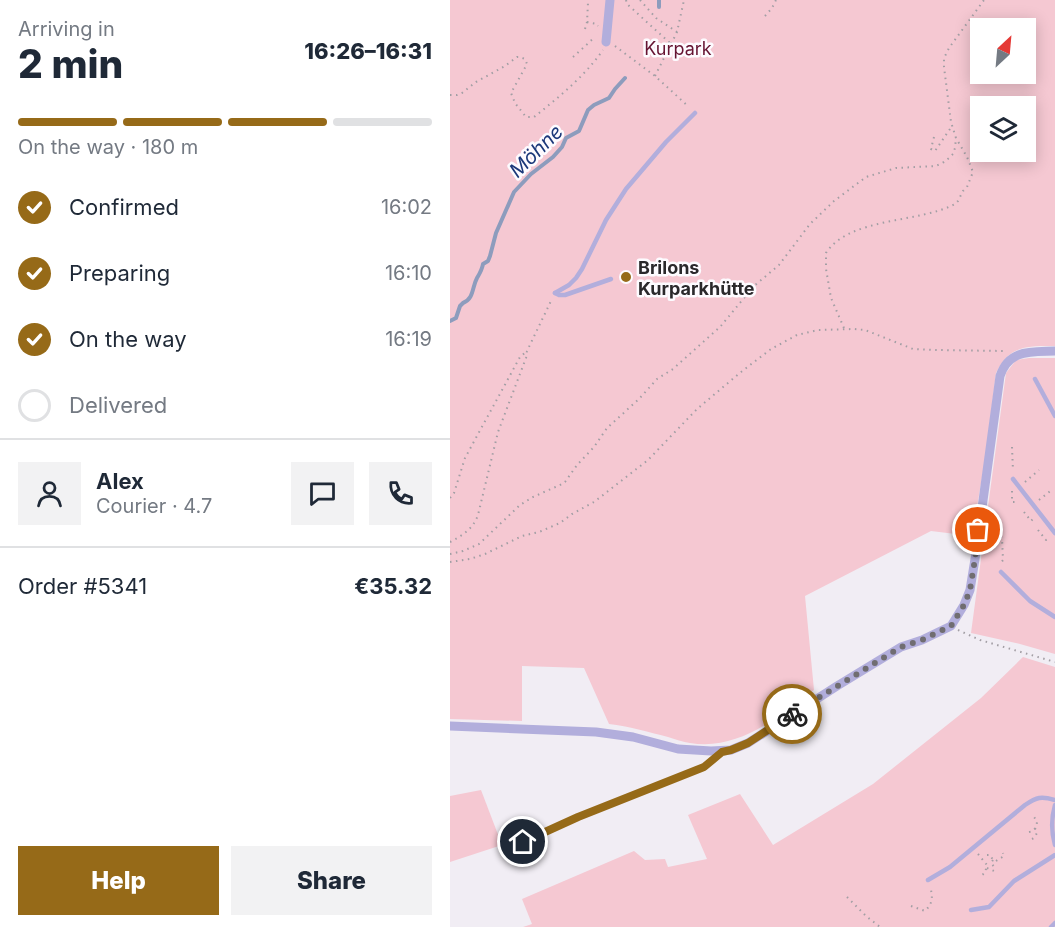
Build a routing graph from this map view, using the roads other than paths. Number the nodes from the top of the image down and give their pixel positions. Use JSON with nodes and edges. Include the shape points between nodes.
{"nodes":[{"id":1,"x":610,"y":0,"type":"edge"},
{"id":2,"x":606,"y":42,"type":"road end"},
{"id":3,"x":695,"y":113,"type":"road end"},
{"id":4,"x":611,"y":279,"type":"dead end"},
{"id":5,"x":1055,"y":351,"type":"edge"},
{"id":6,"x":1035,"y":379,"type":"dead end"},
{"id":7,"x":1055,"y":416,"type":"edge"},
{"id":8,"x":1014,"y":480,"type":"road end"},
{"id":9,"x":1055,"y":533,"type":"edge"},
{"id":10,"x":1001,"y":572,"type":"dead end"},
{"id":11,"x":1055,"y":617,"type":"edge"},
{"id":12,"x":450,"y":726,"type":"edge"},
{"id":13,"x":722,"y":752,"type":"junction"},
{"id":14,"x":1055,"y":800,"type":"edge"},
{"id":15,"x":1055,"y":805,"type":"edge"},
{"id":16,"x":1055,"y":845,"type":"edge"},
{"id":17,"x":505,"y":850,"type":"dead end"},
{"id":18,"x":1055,"y":855,"type":"edge"},
{"id":19,"x":928,"y":880,"type":"road end"},
{"id":20,"x":970,"y":910,"type":"dead end"},
{"id":21,"x":1055,"y":923,"type":"edge"},
{"id":22,"x":1051,"y":927,"type":"edge"}],
"edges":[{"from":1,"to":2,"type":"street"},
{"from":3,"to":4,"type":"lane","via":[[626,189],[582,269],[569,285],[555,293],[565,295]]},
{"from":5,"to":13,"type":"street","via":[[1022,353],[1009,360],[1002,370],[970,590],[951,626],[901,647],[748,743]]},
{"from":6,"to":7,"type":"lane"},
{"from":8,"to":9,"type":"lane"},
{"from":10,"to":11,"type":"lane","via":[[1030,601]]},
{"from":12,"to":13,"type":"street","via":[[596,732]]},
{"from":13,"to":17,"type":"lane","via":[[704,767]]},
{"from":14,"to":19,"type":"lane","via":[[1043,797],[1025,805],[950,867]]},
{"from":15,"to":16,"type":"lane"},
{"from":18,"to":20,"type":"lane","via":[[1014,881],[989,907]]},
{"from":21,"to":22,"type":"lane"}]}
